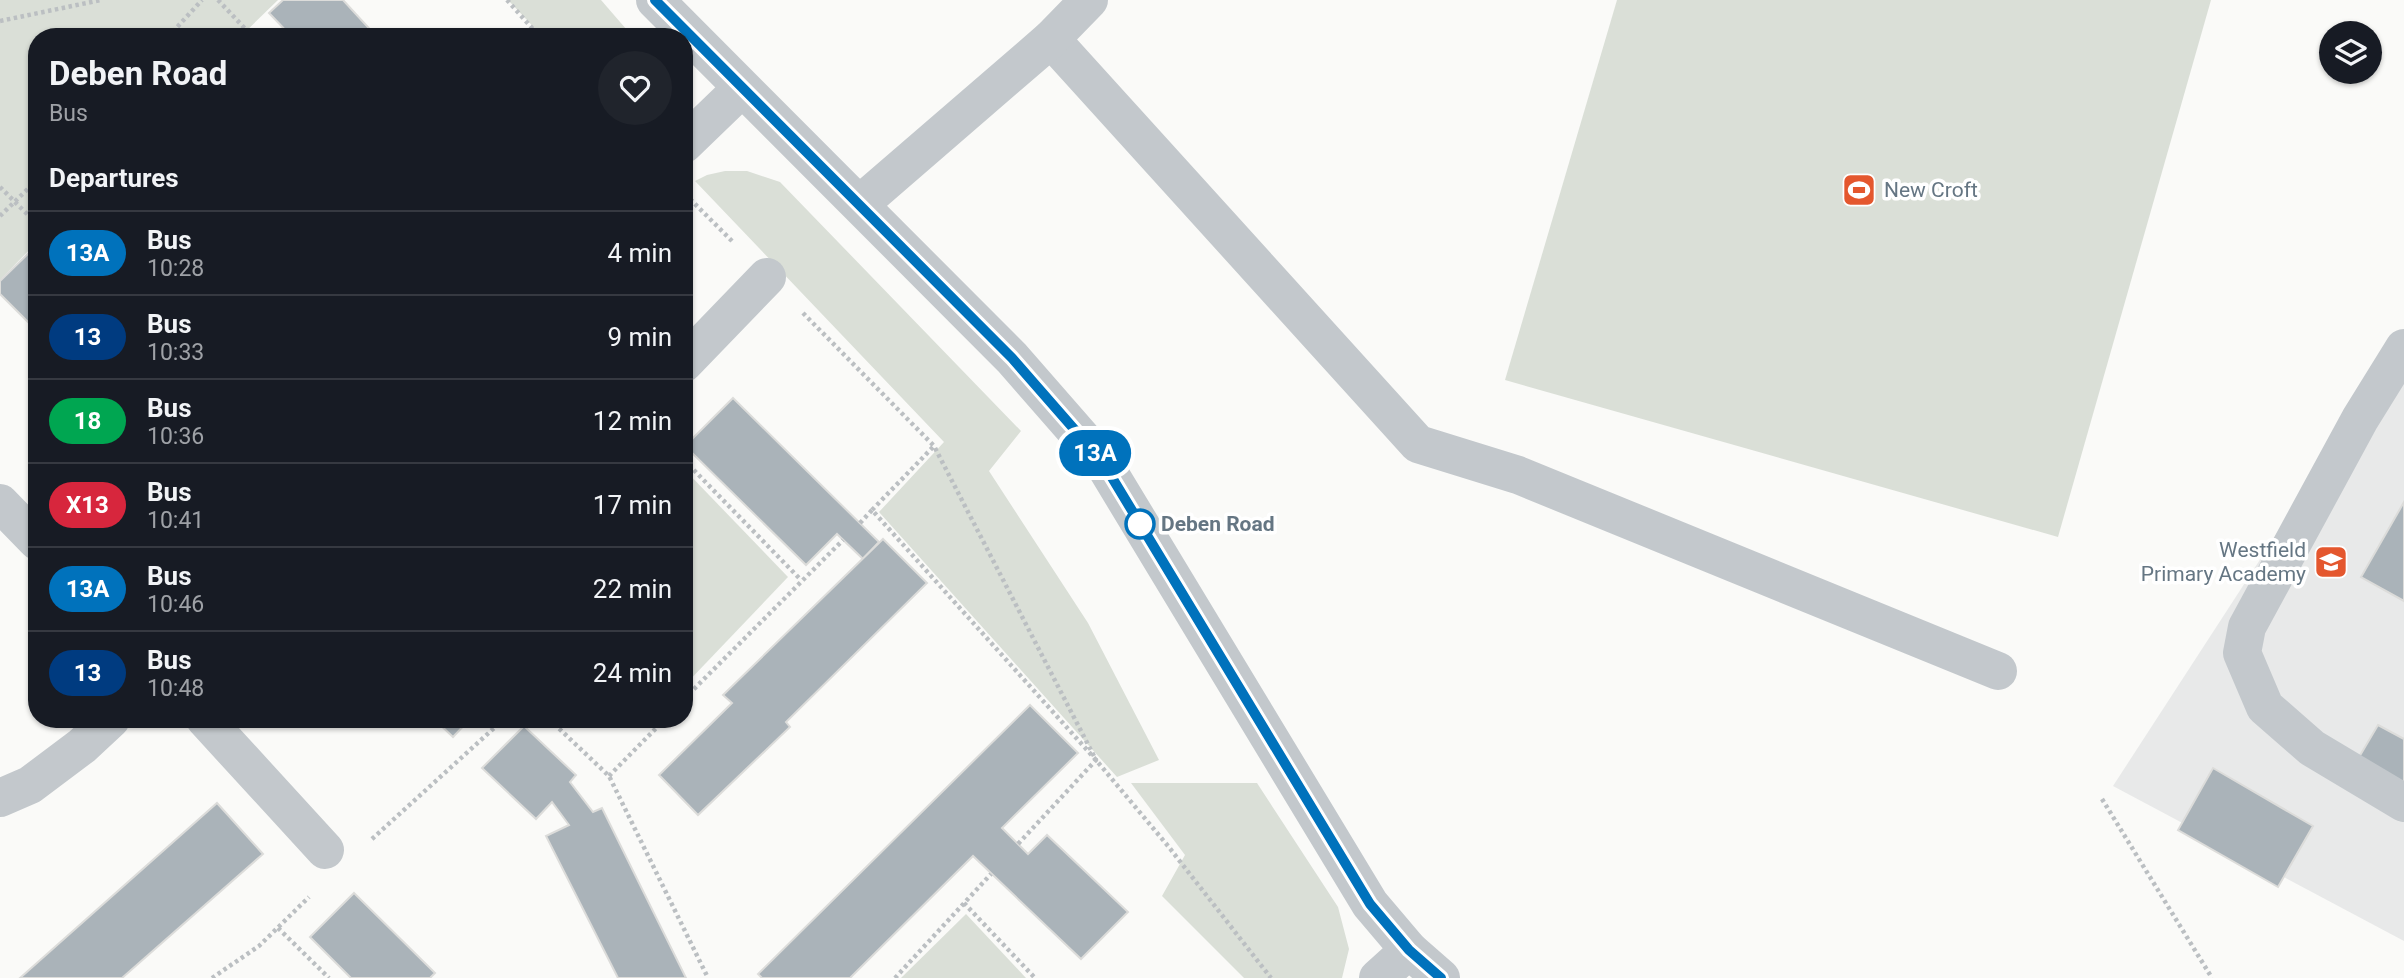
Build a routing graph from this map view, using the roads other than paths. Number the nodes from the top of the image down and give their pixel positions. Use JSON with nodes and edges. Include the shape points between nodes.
{"nodes":[{"id":1,"x":655,"y":0,"type":"edge"},
{"id":2,"x":1089,"y":0,"type":"edge"},
{"id":3,"x":682,"y":28,"type":"edge"},
{"id":4,"x":693,"y":39,"type":"edge"},
{"id":5,"x":1051,"y":39,"type":"junction"},
{"id":6,"x":741,"y":89,"type":"junction"},
{"id":7,"x":693,"y":135,"type":"edge"},
{"id":8,"x":860,"y":204,"type":"junction"},
{"id":9,"x":766,"y":277,"type":"road end"},
{"id":10,"x":2404,"y":348,"type":"edge"},
{"id":11,"x":693,"y":354,"type":"edge"},
{"id":12,"x":0,"y":503,"type":"edge"},
{"id":13,"x":28,"y":532,"type":"edge"},
{"id":14,"x":1998,"y":671,"type":"dead end"},
{"id":15,"x":101,"y":728,"type":"edge"},
{"id":16,"x":213,"y":728,"type":"edge"},
{"id":17,"x":0,"y":798,"type":"edge"},
{"id":18,"x":2404,"y":803,"type":"edge"},
{"id":19,"x":325,"y":850,"type":"dead end"},
{"id":20,"x":1409,"y":950,"type":"junction"},
{"id":21,"x":1378,"y":978,"type":"edge"},
{"id":22,"x":1441,"y":978,"type":"edge"}],
"edges":[{"from":1,"to":3,"type":"street"},
{"from":2,"to":5,"type":"street"},
{"from":4,"to":6,"type":"street"},
{"from":5,"to":8,"type":"street"},
{"from":5,"to":14,"type":"street","via":[[1419,444],[1518,475]]},
{"from":6,"to":7,"type":"street"},
{"from":6,"to":8,"type":"street"},
{"from":8,"to":20,"type":"street","via":[[1012,358],[1102,461],[1370,904]]},
{"from":9,"to":11,"type":"street"},
{"from":10,"to":18,"type":"street","via":[[2360,419],[2247,627],[2242,653],[2265,707],[2312,748]]},
{"from":12,"to":13,"type":"street"},
{"from":15,"to":17,"type":"street","via":[[30,785]]},
{"from":16,"to":19,"type":"street"},
{"from":20,"to":21,"type":"street"},
{"from":20,"to":22,"type":"street"}]}
